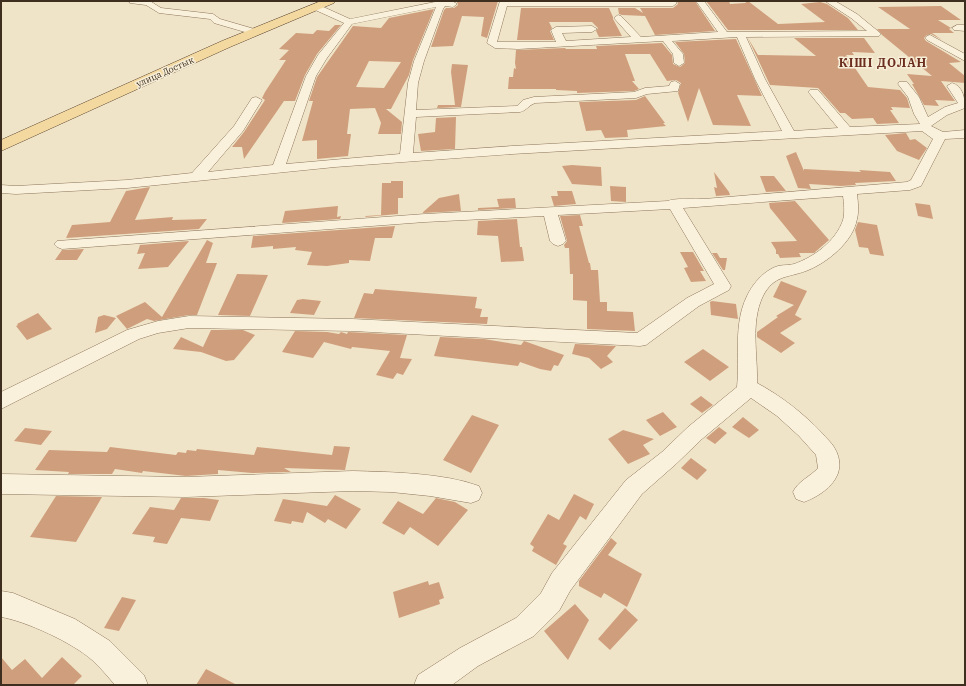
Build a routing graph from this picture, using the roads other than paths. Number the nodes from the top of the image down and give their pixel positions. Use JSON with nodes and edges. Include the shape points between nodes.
{"nodes":[{"id":1,"x":133,"y":1,"type":"edge"},
{"id":2,"x":330,"y":1,"type":"edge"},
{"id":3,"x":700,"y":1,"type":"edge"},
{"id":4,"x":829,"y":1,"type":"edge"},
{"id":5,"x":503,"y":2,"type":"edge"},
{"id":6,"x":448,"y":3,"type":"edge"},
{"id":7,"x":673,"y":3,"type":"dead end"},
{"id":8,"x":316,"y":7,"type":"junction"},
{"id":9,"x":618,"y":18,"type":"dead end"},
{"id":10,"x":349,"y":22,"type":"junction"},
{"id":11,"x":592,"y":29,"type":"dead end"},
{"id":12,"x":254,"y":32,"type":"junction"},
{"id":13,"x":740,"y":34,"type":"junction"},
{"id":14,"x":724,"y":35,"type":"junction"},
{"id":15,"x":665,"y":38,"type":"junction"},
{"id":16,"x":930,"y":38,"type":"dead end"},
{"id":17,"x":639,"y":40,"type":"junction"},
{"id":18,"x":563,"y":44,"type":"junction"},
{"id":19,"x":672,"y":46,"type":"junction"},
{"id":20,"x":654,"y":48,"type":"dead end"},
{"id":21,"x":965,"y":58,"type":"edge"},
{"id":22,"x":680,"y":63,"type":"dead end"},
{"id":23,"x":675,"y":84,"type":"dead end"},
{"id":24,"x":903,"y":84,"type":"dead end"},
{"id":25,"x":952,"y":86,"type":"dead end"},
{"id":26,"x":814,"y":92,"type":"dead end"},
{"id":27,"x":256,"y":100,"type":"dead end"},
{"id":28,"x":965,"y":104,"type":"edge"},
{"id":29,"x":411,"y":114,"type":"junction"},
{"id":30,"x":924,"y":128,"type":"junction"},
{"id":31,"x":847,"y":131,"type":"junction"},
{"id":32,"x":965,"y":134,"type":"edge"},
{"id":33,"x":790,"y":135,"type":"junction"},
{"id":34,"x":1,"y":146,"type":"edge"},
{"id":35,"x":406,"y":158,"type":"junction"},
{"id":36,"x":278,"y":169,"type":"junction"},
{"id":37,"x":196,"y":177,"type":"junction"},
{"id":38,"x":1,"y":189,"type":"edge"},
{"id":39,"x":850,"y":192,"type":"junction"},
{"id":40,"x":673,"y":203,"type":"junction"},
{"id":41,"x":550,"y":211,"type":"junction"},
{"id":42,"x":558,"y":241,"type":"dead end"},
{"id":43,"x":62,"y":244,"type":"dead end"},
{"id":44,"x":747,"y":388,"type":"junction"},
{"id":45,"x":1,"y":401,"type":"edge"},
{"id":46,"x":1,"y":484,"type":"edge"},
{"id":47,"x":804,"y":492,"type":"dead end"},
{"id":48,"x":471,"y":493,"type":"dead end"},
{"id":49,"x":1,"y":604,"type":"edge"},
{"id":50,"x":134,"y":685,"type":"edge"},
{"id":51,"x":428,"y":685,"type":"edge"}],
"edges":[{"from":1,"to":12,"type":"street","via":[[148,4],[159,10],[213,17],[217,21]]},
{"from":2,"to":8,"type":"main road","name":"улица Достык"},
{"from":3,"to":14,"type":"street"},
{"from":4,"to":13,"type":"street","via":[[854,16],[876,34]]},
{"from":5,"to":7,"type":"street"},
{"from":5,"to":18,"type":"street","via":[[492,43],[518,46]]},
{"from":6,"to":10,"type":"street"},
{"from":6,"to":29,"type":"street","via":[[440,9],[419,61],[413,83]]},
{"from":8,"to":10,"type":"street"},
{"from":8,"to":12,"type":"main road","name":"улица Достык"},
{"from":9,"to":17,"type":"street"},
{"from":10,"to":36,"type":"street","via":[[311,76]]},
{"from":11,"to":18,"type":"street","via":[[556,30]]},
{"from":12,"to":34,"type":"main road","name":"улица Достык"},
{"from":13,"to":14,"type":"street"},
{"from":13,"to":33,"type":"street","via":[[760,79]]},
{"from":14,"to":15,"type":"street"},
{"from":15,"to":17,"type":"street"},
{"from":15,"to":19,"type":"street"},
{"from":16,"to":21,"type":"street"},
{"from":17,"to":18,"type":"street"},
{"from":19,"to":20,"type":"street"},
{"from":19,"to":22,"type":"street","via":[[678,54]]},
{"from":23,"to":29,"type":"street","via":[[674,89],[645,91],[636,96],[534,100],[527,102],[520,109]]},
{"from":24,"to":30,"type":"street","via":[[913,97]]},
{"from":25,"to":28,"type":"street"},
{"from":26,"to":31,"type":"street"},
{"from":27,"to":37,"type":"street","via":[[239,128]]},
{"from":28,"to":30,"type":"street","via":[[938,115]]},
{"from":29,"to":35,"type":"street"},
{"from":30,"to":31,"type":"street"},
{"from":30,"to":32,"type":"street","via":[[956,136]]},
{"from":30,"to":39,"type":"street","via":[[939,139],[916,183],[910,186]]},
{"from":31,"to":33,"type":"street"},
{"from":33,"to":35,"type":"street","via":[[588,145]]},
{"from":35,"to":36,"type":"street"},
{"from":36,"to":37,"type":"street"},
{"from":37,"to":38,"type":"street","via":[[127,184]]},
{"from":39,"to":40,"type":"street"},
{"from":39,"to":44,"type":"street","via":[[850,220],[842,236],[826,252],[804,266],[789,272],[779,271],[763,284],[753,300],[748,317]]},
{"from":40,"to":41,"type":"street"},
{"from":40,"to":45,"type":"street","via":[[723,286],[693,302],[640,340],[352,325],[189,322],[133,334]]},
{"from":41,"to":42,"type":"street"},
{"from":41,"to":43,"type":"street"},
{"from":44,"to":47,"type":"street","via":[[784,410],[826,452],[829,471]]},
{"from":44,"to":51,"type":"street","via":[[634,487],[561,582],[550,602],[525,628],[469,657]]},
{"from":46,"to":48,"type":"street","via":[[186,487],[391,482]]},
{"from":49,"to":50,"type":"street","via":[[13,606],[66,628],[101,650]]}]}
